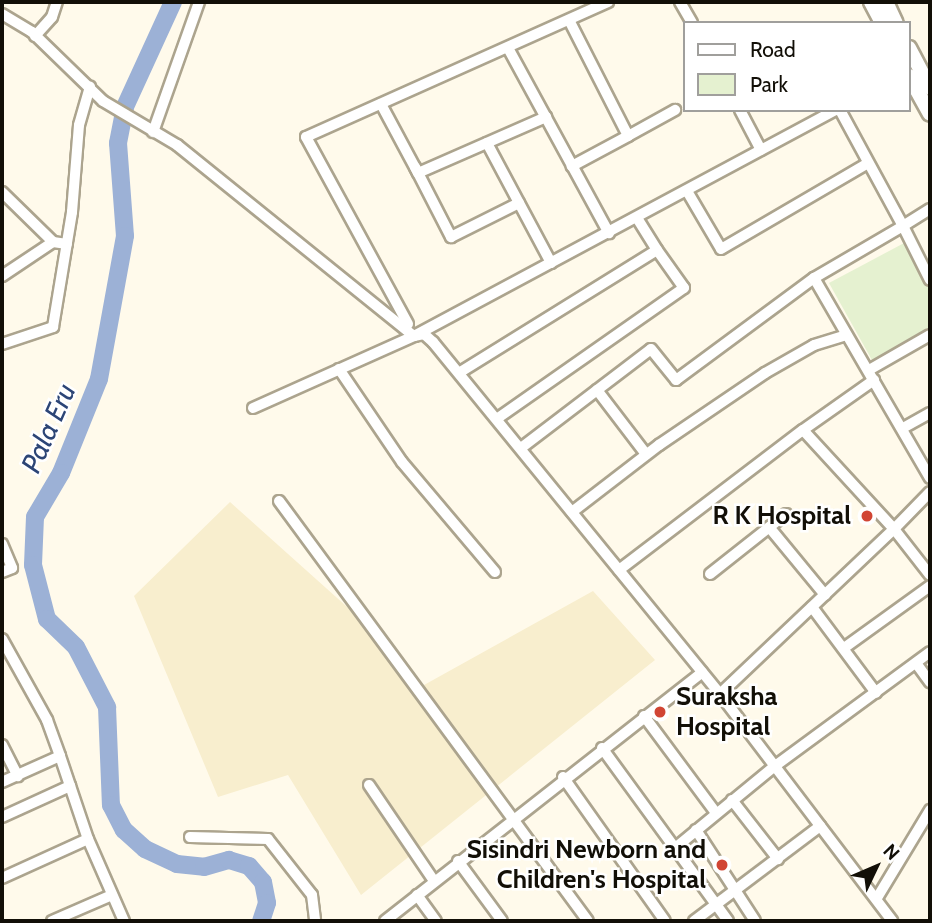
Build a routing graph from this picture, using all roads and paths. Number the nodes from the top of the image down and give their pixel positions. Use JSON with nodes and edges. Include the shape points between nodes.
{"nodes":[{"id":1,"x":57,"y":2,"type":"edge"},
{"id":2,"x":199,"y":2,"type":"edge"},
{"id":3,"x":608,"y":2,"type":"edge"},
{"id":4,"x":680,"y":2,"type":"edge"},
{"id":5,"x":871,"y":2,"type":"edge"},
{"id":6,"x":886,"y":2,"type":"edge"},
{"id":7,"x":2,"y":14,"type":"edge"},
{"id":8,"x":569,"y":20,"type":"junction"},
{"id":9,"x":691,"y":21,"type":"edge"},
{"id":10,"x":881,"y":21,"type":"edge"},
{"id":11,"x":896,"y":21,"type":"edge"},
{"id":12,"x":35,"y":36,"type":"junction"},
{"id":13,"x":508,"y":48,"type":"junction"},
{"id":14,"x":911,"y":54,"type":"edge"},
{"id":15,"x":917,"y":71,"type":"edge"},
{"id":16,"x":90,"y":87,"type":"junction"},
{"id":17,"x":930,"y":88,"type":"edge"},
{"id":18,"x":381,"y":104,"type":"junction"},
{"id":19,"x":675,"y":110,"type":"dead end"},
{"id":20,"x":741,"y":112,"type":"edge"},
{"id":21,"x":833,"y":112,"type":"edge"},
{"id":22,"x":838,"y":112,"type":"edge"},
{"id":23,"x":930,"y":114,"type":"edge"},
{"id":24,"x":546,"y":117,"type":"junction"},
{"id":25,"x":153,"y":132,"type":"junction"},
{"id":26,"x":628,"y":136,"type":"junction"},
{"id":27,"x":487,"y":143,"type":"junction"},
{"id":28,"x":761,"y":150,"type":"junction"},
{"id":29,"x":868,"y":163,"type":"junction"},
{"id":30,"x":572,"y":166,"type":"junction"},
{"id":31,"x":415,"y":167,"type":"junction"},
{"id":32,"x":687,"y":191,"type":"junction"},
{"id":33,"x":2,"y":192,"type":"edge"},
{"id":34,"x":519,"y":203,"type":"junction"},
{"id":35,"x":930,"y":209,"type":"edge"},
{"id":36,"x":637,"y":218,"type":"junction"},
{"id":37,"x":902,"y":226,"type":"junction"},
{"id":38,"x":609,"y":233,"type":"junction"},
{"id":39,"x":53,"y":242,"type":"junction"},
{"id":40,"x":67,"y":244,"type":"junction"},
{"id":41,"x":657,"y":250,"type":"junction"},
{"id":42,"x":551,"y":263,"type":"junction"},
{"id":43,"x":2,"y":276,"type":"edge"},
{"id":44,"x":814,"y":278,"type":"junction"},
{"id":45,"x":930,"y":280,"type":"edge"},
{"id":46,"x":847,"y":335,"type":"junction"},
{"id":47,"x":930,"y":335,"type":"edge"},
{"id":48,"x":414,"y":336,"type":"junction"},
{"id":49,"x":2,"y":344,"type":"edge"},
{"id":50,"x":339,"y":369,"type":"junction"},
{"id":51,"x":462,"y":371,"type":"junction"},
{"id":52,"x":872,"y":375,"type":"junction"},
{"id":53,"x":597,"y":390,"type":"junction"},
{"id":54,"x":253,"y":408,"type":"dead end"},
{"id":55,"x":930,"y":413,"type":"edge"},
{"id":56,"x":498,"y":418,"type":"junction"},
{"id":57,"x":903,"y":428,"type":"junction"},
{"id":58,"x":803,"y":430,"type":"junction"},
{"id":59,"x":522,"y":448,"type":"junction"},
{"id":60,"x":646,"y":454,"type":"junction"},
{"id":61,"x":930,"y":478,"type":"edge"},
{"id":62,"x":930,"y":492,"type":"edge"},
{"id":63,"x":279,"y":501,"type":"dead end"},
{"id":64,"x":572,"y":512,"type":"junction"},
{"id":65,"x":786,"y":514,"type":"dead end"},
{"id":66,"x":769,"y":527,"type":"junction"},
{"id":67,"x":894,"y":529,"type":"junction"},
{"id":68,"x":2,"y":544,"type":"edge"},
{"id":69,"x":619,"y":570,"type":"junction"},
{"id":70,"x":2,"y":572,"type":"edge"},
{"id":71,"x":495,"y":572,"type":"dead end"},
{"id":72,"x":710,"y":574,"type":"dead end"},
{"id":73,"x":930,"y":575,"type":"edge"},
{"id":74,"x":930,"y":586,"type":"edge"},
{"id":75,"x":825,"y":595,"type":"junction"},
{"id":76,"x":812,"y":607,"type":"junction"},
{"id":77,"x":2,"y":639,"type":"edge"},
{"id":78,"x":844,"y":648,"type":"junction"},
{"id":79,"x":930,"y":652,"type":"edge"},
{"id":80,"x":916,"y":663,"type":"junction"},
{"id":81,"x":702,"y":672,"type":"junction"},
{"id":82,"x":930,"y":682,"type":"edge"},
{"id":83,"x":876,"y":693,"type":"junction"},
{"id":84,"x":720,"y":694,"type":"junction"},
{"id":85,"x":644,"y":716,"type":"junction"},
{"id":86,"x":2,"y":745,"type":"edge"},
{"id":87,"x":602,"y":748,"type":"junction"},
{"id":88,"x":60,"y":756,"type":"junction"},
{"id":89,"x":775,"y":766,"type":"junction"},
{"id":90,"x":18,"y":776,"type":"junction"},
{"id":91,"x":563,"y":777,"type":"junction"},
{"id":92,"x":2,"y":782,"type":"edge"},
{"id":93,"x":369,"y":785,"type":"dead end"},
{"id":94,"x":70,"y":786,"type":"junction"},
{"id":95,"x":732,"y":800,"type":"junction"},
{"id":96,"x":930,"y":810,"type":"edge"},
{"id":97,"x":716,"y":813,"type":"junction"},
{"id":98,"x":2,"y":817,"type":"edge"},
{"id":99,"x":511,"y":818,"type":"junction"},
{"id":100,"x":820,"y":826,"type":"junction"},
{"id":101,"x":695,"y":830,"type":"junction"},
{"id":102,"x":190,"y":837,"type":"dead end"},
{"id":103,"x":88,"y":839,"type":"junction"},
{"id":104,"x":675,"y":848,"type":"junction"},
{"id":105,"x":778,"y":859,"type":"junction"},
{"id":106,"x":458,"y":861,"type":"junction"},
{"id":107,"x":2,"y":878,"type":"edge"},
{"id":108,"x":434,"y":881,"type":"junction"},
{"id":109,"x":735,"y":892,"type":"junction"},
{"id":110,"x":113,"y":895,"type":"junction"},
{"id":111,"x":417,"y":895,"type":"junction"},
{"id":112,"x":877,"y":898,"type":"junction"},
{"id":113,"x":716,"y":905,"type":"junction"},
{"id":114,"x":52,"y":921,"type":"edge"},
{"id":115,"x":124,"y":921,"type":"edge"},
{"id":116,"x":315,"y":921,"type":"edge"},
{"id":117,"x":385,"y":921,"type":"edge"},
{"id":118,"x":436,"y":921,"type":"edge"},
{"id":119,"x":502,"y":921,"type":"edge"},
{"id":120,"x":588,"y":921,"type":"edge"},
{"id":121,"x":665,"y":921,"type":"edge"},
{"id":122,"x":694,"y":921,"type":"edge"},
{"id":123,"x":728,"y":921,"type":"edge"},
{"id":124,"x":755,"y":921,"type":"edge"},
{"id":125,"x":892,"y":921,"type":"edge"}],
"edges":[{"from":1,"to":12,"type":"street","via":[[52,17]]},
{"from":2,"to":25,"type":"street"},
{"from":3,"to":8,"type":"street"},
{"from":4,"to":9,"type":"street"},
{"from":5,"to":10,"type":"street"},
{"from":6,"to":11,"type":"street"},
{"from":7,"to":12,"type":"street"},
{"from":8,"to":13,"type":"street"},
{"from":8,"to":26,"type":"street"},
{"from":12,"to":16,"type":"street"},
{"from":13,"to":18,"type":"street"},
{"from":13,"to":24,"type":"street"},
{"from":14,"to":15,"type":"street"},
{"from":15,"to":17,"type":"street"},
{"from":15,"to":23,"type":"street"},
{"from":16,"to":25,"type":"street"},
{"from":16,"to":40,"type":"street","via":[[79,125]]},
{"from":18,"to":31,"type":"street"},
{"from":18,"to":48,"type":"street","via":[[306,137]]},
{"from":19,"to":26,"type":"street"},
{"from":20,"to":28,"type":"street"},
{"from":21,"to":28,"type":"street"},
{"from":22,"to":29,"type":"street"},
{"from":24,"to":27,"type":"street"},
{"from":24,"to":30,"type":"street"},
{"from":25,"to":48,"type":"street","via":[[177,145]]},
{"from":26,"to":30,"type":"street"},
{"from":27,"to":31,"type":"street","via":[[418,173]]},
{"from":27,"to":34,"type":"street"},
{"from":28,"to":32,"type":"street"},
{"from":29,"to":32,"type":"street","via":[[721,249]]},
{"from":29,"to":37,"type":"street"},
{"from":30,"to":38,"type":"street"},
{"from":31,"to":34,"type":"street","via":[[451,237]]},
{"from":32,"to":36,"type":"street"},
{"from":33,"to":39,"type":"street"},
{"from":34,"to":42,"type":"street"},
{"from":35,"to":37,"type":"street"},
{"from":36,"to":38,"type":"street"},
{"from":36,"to":41,"type":"street"},
{"from":37,"to":44,"type":"street"},
{"from":37,"to":45,"type":"street"},
{"from":38,"to":42,"type":"street"},
{"from":39,"to":40,"type":"street"},
{"from":39,"to":43,"type":"street"},
{"from":40,"to":49,"type":"street","via":[[52,327]]},
{"from":41,"to":51,"type":"street"},
{"from":41,"to":56,"type":"street","via":[[684,288]]},
{"from":42,"to":48,"type":"street"},
{"from":44,"to":46,"type":"street"},
{"from":44,"to":53,"type":"street","via":[[676,380],[651,349]]},
{"from":46,"to":52,"type":"street"},
{"from":46,"to":60,"type":"street","via":[[814,345],[765,373]]},
{"from":47,"to":52,"type":"street"},
{"from":48,"to":50,"type":"street"},
{"from":48,"to":51,"type":"street","via":[[424,334]]},
{"from":50,"to":54,"type":"street"},
{"from":50,"to":71,"type":"street","via":[[402,462]]},
{"from":51,"to":56,"type":"street"},
{"from":52,"to":57,"type":"street"},
{"from":52,"to":58,"type":"street"},
{"from":53,"to":59,"type":"street"},
{"from":53,"to":60,"type":"street"},
{"from":55,"to":57,"type":"street"},
{"from":56,"to":59,"type":"street"},
{"from":57,"to":61,"type":"street"},
{"from":58,"to":67,"type":"street"},
{"from":58,"to":69,"type":"street"},
{"from":59,"to":64,"type":"street"},
{"from":60,"to":64,"type":"street"},
{"from":62,"to":67,"type":"street"},
{"from":63,"to":99,"type":"street"},
{"from":64,"to":69,"type":"street"},
{"from":65,"to":66,"type":"street"},
{"from":66,"to":72,"type":"street"},
{"from":66,"to":75,"type":"street"},
{"from":67,"to":73,"type":"street"},
{"from":67,"to":75,"type":"street"},
{"from":68,"to":70,"type":"street","via":[[12,568]]},
{"from":69,"to":81,"type":"street"},
{"from":74,"to":78,"type":"street"},
{"from":75,"to":76,"type":"street"},
{"from":76,"to":78,"type":"street"},
{"from":76,"to":84,"type":"street"},
{"from":77,"to":88,"type":"street","via":[[47,720]]},
{"from":78,"to":83,"type":"street"},
{"from":79,"to":80,"type":"street"},
{"from":80,"to":82,"type":"street"},
{"from":80,"to":83,"type":"street"},
{"from":81,"to":84,"type":"street"},
{"from":81,"to":85,"type":"street"},
{"from":83,"to":89,"type":"street"},
{"from":84,"to":89,"type":"street"},
{"from":85,"to":87,"type":"street"},
{"from":85,"to":97,"type":"street"},
{"from":86,"to":90,"type":"street"},
{"from":87,"to":91,"type":"street"},
{"from":87,"to":104,"type":"street"},
{"from":88,"to":90,"type":"street"},
{"from":88,"to":94,"type":"street"},
{"from":89,"to":95,"type":"street"},
{"from":89,"to":100,"type":"street"},
{"from":90,"to":92,"type":"street"},
{"from":91,"to":99,"type":"street"},
{"from":91,"to":121,"type":"street"},
{"from":93,"to":108,"type":"street"},
{"from":94,"to":98,"type":"street"},
{"from":94,"to":103,"type":"street"},
{"from":95,"to":97,"type":"street"},
{"from":95,"to":105,"type":"street"},
{"from":96,"to":112,"type":"street"},
{"from":97,"to":101,"type":"street"},
{"from":99,"to":106,"type":"street"},
{"from":99,"to":120,"type":"street"},
{"from":100,"to":105,"type":"street"},
{"from":100,"to":112,"type":"street"},
{"from":101,"to":104,"type":"street"},
{"from":101,"to":109,"type":"street"},
{"from":102,"to":116,"type":"street","via":[[268,839],[312,895]]},
{"from":103,"to":107,"type":"street"},
{"from":103,"to":110,"type":"street"},
{"from":104,"to":113,"type":"street"},
{"from":105,"to":109,"type":"street"},
{"from":106,"to":108,"type":"street"},
{"from":106,"to":119,"type":"street"},
{"from":108,"to":111,"type":"street"},
{"from":109,"to":113,"type":"street"},
{"from":109,"to":124,"type":"street"},
{"from":110,"to":114,"type":"street"},
{"from":110,"to":115,"type":"street"},
{"from":111,"to":117,"type":"street"},
{"from":111,"to":118,"type":"street"},
{"from":112,"to":125,"type":"street"},
{"from":113,"to":122,"type":"street"},
{"from":113,"to":123,"type":"street"}]}
